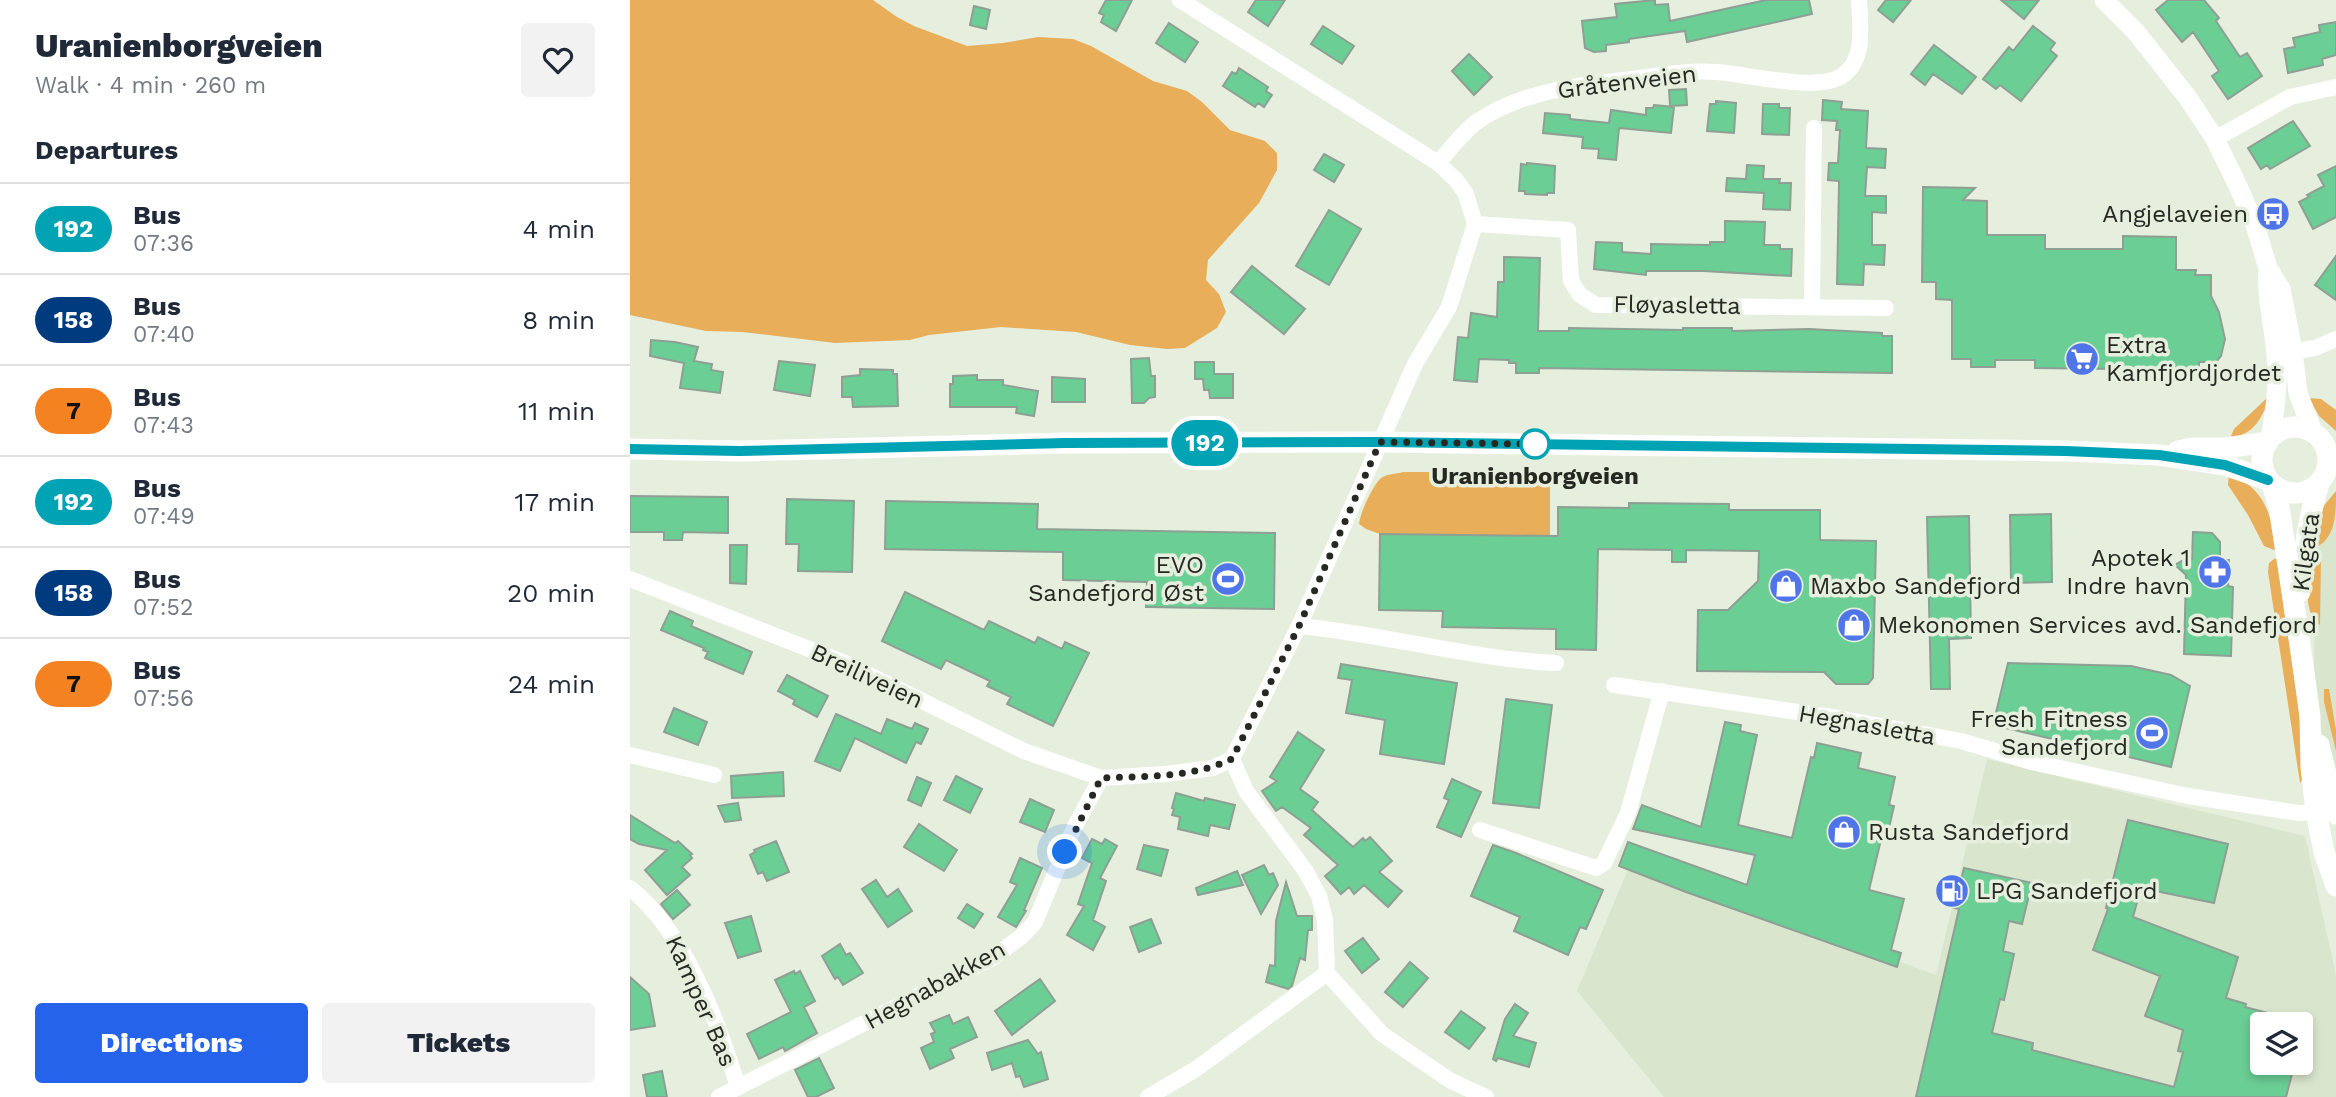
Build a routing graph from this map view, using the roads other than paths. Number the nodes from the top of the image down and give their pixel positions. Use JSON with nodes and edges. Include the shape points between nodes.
{"nodes":[{"id":1,"x":1180,"y":0,"type":"edge"},
{"id":2,"x":1859,"y":0,"type":"edge"},
{"id":3,"x":2104,"y":0,"type":"edge"},
{"id":4,"x":1204,"y":6,"type":"edge"},
{"id":5,"x":2336,"y":87,"type":"edge"},
{"id":6,"x":1814,"y":128,"type":"dead end"},
{"id":7,"x":2215,"y":139,"type":"junction"},
{"id":8,"x":1438,"y":163,"type":"junction"},
{"id":9,"x":1475,"y":224,"type":"junction"},
{"id":10,"x":1812,"y":306,"type":"junction"},
{"id":11,"x":1886,"y":308,"type":"dead end"},
{"id":12,"x":2336,"y":339,"type":"edge"},
{"id":13,"x":2285,"y":353,"type":"junction"},
{"id":14,"x":2323,"y":439,"type":"edge"},
{"id":15,"x":2269,"y":440,"type":"junction"},
{"id":16,"x":1380,"y":442,"type":"junction"},
{"id":17,"x":630,"y":449,"type":"edge"},
{"id":18,"x":2159,"y":455,"type":"junction"},
{"id":19,"x":2325,"y":481,"type":"edge"},
{"id":20,"x":2270,"y":482,"type":"junction"},
{"id":21,"x":630,"y":579,"type":"edge"},
{"id":22,"x":2297,"y":622,"type":"junction"},
{"id":23,"x":1299,"y":626,"type":"junction"},
{"id":24,"x":1556,"y":663,"type":"dead end"},
{"id":25,"x":1614,"y":685,"type":"dead end"},
{"id":26,"x":1662,"y":691,"type":"junction"},
{"id":27,"x":630,"y":755,"type":"edge"},
{"id":28,"x":1232,"y":759,"type":"junction"},
{"id":29,"x":714,"y":775,"type":"dead end"},
{"id":30,"x":1101,"y":778,"type":"junction"},
{"id":31,"x":2326,"y":813,"type":"edge"},
{"id":32,"x":1480,"y":830,"type":"dead end"},
{"id":33,"x":2336,"y":886,"type":"edge"},
{"id":34,"x":630,"y":888,"type":"edge"},
{"id":35,"x":1327,"y":973,"type":"junction"},
{"id":36,"x":738,"y":1087,"type":"junction"},
{"id":37,"x":719,"y":1097,"type":"edge"},
{"id":38,"x":1148,"y":1097,"type":"edge"},
{"id":39,"x":1486,"y":1097,"type":"edge"}],
"edges":[{"from":1,"to":4,"type":"street"},
{"from":2,"to":8,"type":"street","name":"Gråtenveien","via":[[1861,37],[1856,60],[1843,75],[1826,82],[1716,72],[1550,91],[1500,108],[1476,122]]},
{"from":3,"to":7,"type":"street","via":[[2136,32]]},
{"from":4,"to":8,"type":"street"},
{"from":5,"to":7,"type":"street","via":[[2290,97]]},
{"from":6,"to":10,"type":"street"},
{"from":7,"to":13,"type":"street","via":[[2255,225],[2268,268],[2266,293]]},
{"from":8,"to":9,"type":"street","via":[[1466,194]]},
{"from":9,"to":10,"type":"street","name":"Fløyasletta","via":[[1568,230],[1572,281],[1580,295],[1596,305]]},
{"from":9,"to":16,"type":"street","via":[[1448,307],[1415,364]]},
{"from":10,"to":11,"type":"street","name":"Fløyasletta"},
{"from":12,"to":13,"type":"street"},
{"from":13,"to":14,"type":"street","via":[[2298,393]]},
{"from":13,"to":15,"type":"street"},
{"from":14,"to":15,"type":"main road","via":[[2302,428],[2290,428]]},
{"from":14,"to":19,"type":"main road","via":[[2328,462]]},
{"from":15,"to":18,"type":"main road"},
{"from":15,"to":20,"type":"main road","via":[[2262,460]]},
{"from":16,"to":17,"type":"main road"},
{"from":16,"to":18,"type":"main road"},
{"from":16,"to":23,"type":"street"},
{"from":18,"to":20,"type":"main road","via":[[2225,465]]},
{"from":19,"to":20,"type":"main road","via":[[2297,494]]},
{"from":19,"to":22,"type":"main road","name":"Kilgata","via":[[2312,506]]},
{"from":20,"to":22,"type":"main road","name":"Kilgata"},
{"from":21,"to":30,"type":"street","name":"Breiliveien","via":[[845,663],[1024,751]]},
{"from":22,"to":31,"type":"main road","name":"Kilgata","via":[[2310,716],[2311,767]]},
{"from":23,"to":24,"type":"street"},
{"from":23,"to":28,"type":"street"},
{"from":25,"to":26,"type":"street","name":"Hegnasletta"},
{"from":26,"to":31,"type":"street","name":"Hegnasletta","via":[[1961,741],[2032,762],[2188,796]]},
{"from":26,"to":32,"type":"street","via":[[1628,813],[1604,863],[1596,868]]},
{"from":27,"to":29,"type":"street"},
{"from":28,"to":30,"type":"street","via":[[1213,768]]},
{"from":28,"to":35,"type":"street","via":[[1246,791],[1319,896]]},
{"from":30,"to":36,"type":"street","name":"Hegnabakken","via":[[1074,828],[1035,922],[1022,936],[994,957]]},
{"from":31,"to":33,"type":"main road","name":"Kilgata","via":[[2324,852]]},
{"from":34,"to":36,"type":"street","name":"Kamper Bas","via":[[666,925],[680,948],[720,1033]]},
{"from":35,"to":38,"type":"street","via":[[1196,1069]]},
{"from":35,"to":39,"type":"street","via":[[1382,1034],[1451,1081]]},
{"from":36,"to":37,"type":"street","name":"Hegnabakken"}]}
